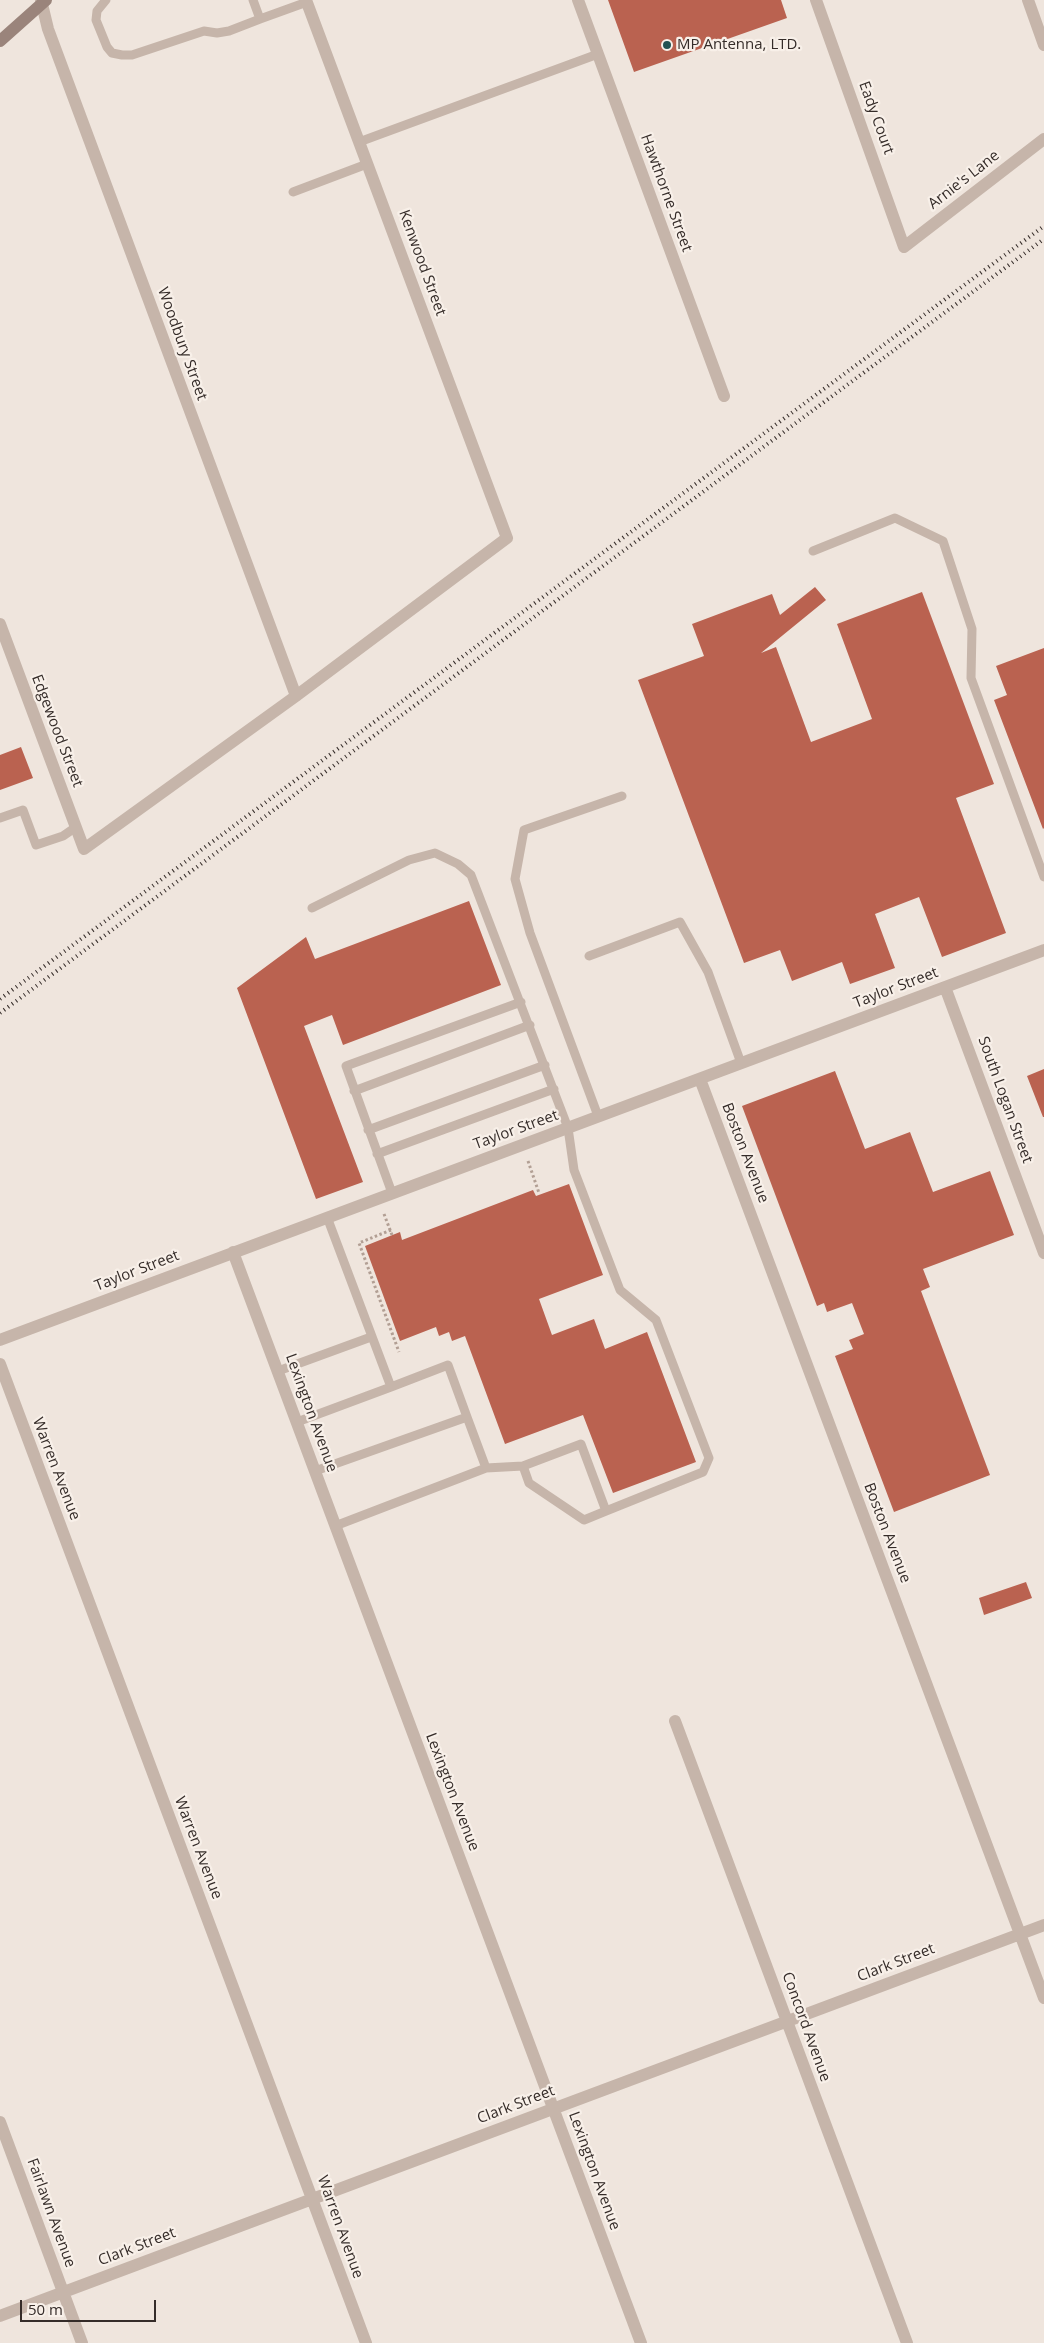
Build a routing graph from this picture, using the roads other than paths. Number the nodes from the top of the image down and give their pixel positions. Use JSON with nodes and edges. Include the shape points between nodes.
{"nodes":[{"id":1,"x":106,"y":0,"type":"edge"},
{"id":2,"x":253,"y":0,"type":"edge"},
{"id":3,"x":578,"y":0,"type":"edge"},
{"id":4,"x":816,"y":0,"type":"edge"},
{"id":5,"x":1028,"y":0,"type":"edge"},
{"id":6,"x":43,"y":1,"type":"edge"},
{"id":7,"x":307,"y":1,"type":"edge"},
{"id":8,"x":260,"y":19,"type":"junction"},
{"id":9,"x":0,"y":41,"type":"edge"},
{"id":10,"x":1044,"y":46,"type":"edge"},
{"id":11,"x":598,"y":54,"type":"junction"},
{"id":12,"x":1044,"y":139,"type":"edge"},
{"id":13,"x":359,"y":142,"type":"junction"},
{"id":14,"x":367,"y":164,"type":"junction"},
{"id":15,"x":293,"y":192,"type":"dead end"},
{"id":16,"x":904,"y":246,"type":"joint"},
{"id":17,"x":724,"y":396,"type":"dead end"},
{"id":18,"x":813,"y":551,"type":"dead end"},
{"id":19,"x":0,"y":624,"type":"edge"},
{"id":20,"x":296,"y":696,"type":"junction"},
{"id":21,"x":622,"y":796,"type":"dead end"},
{"id":22,"x":0,"y":818,"type":"edge"},
{"id":23,"x":76,"y":827,"type":"junction"},
{"id":24,"x":1044,"y":877,"type":"edge"},
{"id":25,"x":312,"y":908,"type":"dead end"},
{"id":26,"x":1044,"y":950,"type":"edge"},
{"id":27,"x":589,"y":956,"type":"dead end"},
{"id":28,"x":945,"y":987,"type":"junction"},
{"id":29,"x":521,"y":1002,"type":"junction"},
{"id":30,"x":530,"y":1025,"type":"junction"},
{"id":31,"x":740,"y":1063,"type":"junction"},
{"id":32,"x":545,"y":1065,"type":"junction"},
{"id":33,"x":700,"y":1079,"type":"junction"},
{"id":34,"x":554,"y":1089,"type":"junction"},
{"id":35,"x":354,"y":1091,"type":"junction"},
{"id":36,"x":598,"y":1116,"type":"junction"},
{"id":37,"x":568,"y":1128,"type":"junction"},
{"id":38,"x":368,"y":1130,"type":"junction"},
{"id":39,"x":377,"y":1154,"type":"junction"},
{"id":40,"x":392,"y":1193,"type":"junction"},
{"id":41,"x":327,"y":1218,"type":"junction"},
{"id":42,"x":233,"y":1252,"type":"junction"},
{"id":43,"x":1044,"y":1253,"type":"edge"},
{"id":44,"x":371,"y":1337,"type":"junction"},
{"id":45,"x":0,"y":1340,"type":"edge"},
{"id":46,"x":0,"y":1364,"type":"edge"},
{"id":47,"x":278,"y":1371,"type":"junction"},
{"id":48,"x":391,"y":1387,"type":"junction"},
{"id":49,"x":468,"y":1417,"type":"junction"},
{"id":50,"x":297,"y":1422,"type":"junction"},
{"id":51,"x":523,"y":1466,"type":"junction"},
{"id":52,"x":486,"y":1468,"type":"junction"},
{"id":53,"x":315,"y":1471,"type":"junction"},
{"id":54,"x":606,"y":1512,"type":"junction"},
{"id":55,"x":335,"y":1526,"type":"junction"},
{"id":56,"x":675,"y":1721,"type":"dead end"},
{"id":57,"x":1044,"y":1924,"type":"edge"},
{"id":58,"x":1020,"y":1934,"type":"junction"},
{"id":59,"x":1044,"y":1998,"type":"edge"},
{"id":60,"x":787,"y":2021,"type":"junction"},
{"id":61,"x":553,"y":2108,"type":"junction"},
{"id":62,"x":0,"y":2122,"type":"edge"},
{"id":63,"x":312,"y":2199,"type":"junction"},
{"id":64,"x":63,"y":2292,"type":"junction"},
{"id":65,"x":0,"y":2316,"type":"edge"},
{"id":66,"x":82,"y":2343,"type":"edge"},
{"id":67,"x":366,"y":2343,"type":"edge"},
{"id":68,"x":641,"y":2343,"type":"edge"},
{"id":69,"x":907,"y":2343,"type":"edge"}],
"edges":[{"from":1,"to":8,"type":"lane","via":[[97,11],[96,20],[106,47],[112,53],[132,55],[204,31],[229,31]]},
{"from":2,"to":8,"type":"lane"},
{"from":3,"to":11,"type":"street","name":"Hawthorne Street"},
{"from":4,"to":16,"type":"street","name":"Eady Court"},
{"from":5,"to":10,"type":"street"},
{"from":6,"to":9,"type":"main road"},
{"from":6,"to":20,"type":"street","name":"Woodbury Street","via":[[48,29]]},
{"from":7,"to":8,"type":"lane"},
{"from":7,"to":13,"type":"street","name":"Kenwood Street"},
{"from":11,"to":13,"type":"lane"},
{"from":11,"to":17,"type":"street","name":"Hawthorne Street"},
{"from":12,"to":16,"type":"street","name":"Arnie's Lane"},
{"from":13,"to":14,"type":"street","name":"Kenwood Street"},
{"from":14,"to":15,"type":"lane"},
{"from":14,"to":20,"type":"street","name":"Kenwood Street","via":[[507,538]]},
{"from":18,"to":24,"type":"lane","via":[[895,518],[943,541],[972,629],[971,678]]},
{"from":19,"to":23,"type":"street","name":"Edgewood Street"},
{"from":20,"to":23,"type":"street","name":"Edgewood Street","via":[[84,849]]},
{"from":21,"to":36,"type":"lane","via":[[524,830],[515,879],[530,933]]},
{"from":22,"to":23,"type":"lane","via":[[23,810],[36,845],[63,836]]},
{"from":25,"to":29,"type":"lane","via":[[409,860],[435,853],[458,864],[471,875]]},
{"from":26,"to":28,"type":"street","name":"Taylor Street"},
{"from":27,"to":31,"type":"lane","via":[[680,922],[708,972]]},
{"from":28,"to":31,"type":"street","name":"Taylor Street"},
{"from":28,"to":43,"type":"street","name":"South Logan Street"},
{"from":29,"to":30,"type":"lane"},
{"from":29,"to":35,"type":"lane","via":[[346,1066]]},
{"from":30,"to":32,"type":"lane"},
{"from":30,"to":35,"type":"lane"},
{"from":31,"to":33,"type":"street","name":"Taylor Street"},
{"from":32,"to":34,"type":"lane"},
{"from":32,"to":38,"type":"lane"},
{"from":33,"to":36,"type":"street","name":"Taylor Street"},
{"from":33,"to":58,"type":"street","name":"Boston Avenue"},
{"from":34,"to":37,"type":"lane"},
{"from":34,"to":39,"type":"lane"},
{"from":35,"to":38,"type":"lane"},
{"from":36,"to":37,"type":"street","name":"Taylor Street"},
{"from":37,"to":40,"type":"street","name":"Taylor Street"},
{"from":37,"to":54,"type":"lane","via":[[574,1170],[620,1290],[656,1320],[708,1458],[703,1472]]},
{"from":38,"to":39,"type":"lane"},
{"from":39,"to":40,"type":"lane"},
{"from":40,"to":41,"type":"street","name":"Taylor Street"},
{"from":41,"to":42,"type":"street","name":"Taylor Street"},
{"from":41,"to":44,"type":"lane"},
{"from":42,"to":45,"type":"street","name":"Taylor Street"},
{"from":42,"to":47,"type":"street","name":"Lexington Avenue"},
{"from":44,"to":47,"type":"lane"},
{"from":44,"to":48,"type":"lane"},
{"from":46,"to":63,"type":"street","name":"Warren Avenue"},
{"from":47,"to":50,"type":"street","name":"Lexington Avenue"},
{"from":48,"to":49,"type":"lane","via":[[448,1365]]},
{"from":48,"to":50,"type":"lane"},
{"from":49,"to":52,"type":"lane"},
{"from":49,"to":53,"type":"lane"},
{"from":50,"to":53,"type":"street","name":"Lexington Avenue"},
{"from":51,"to":52,"type":"lane"},
{"from":51,"to":54,"type":"lane","via":[[529,1483],[584,1520]]},
{"from":51,"to":54,"type":"lane","via":[[580,1444]]},
{"from":52,"to":55,"type":"lane"},
{"from":53,"to":55,"type":"street","name":"Lexington Avenue"},
{"from":55,"to":61,"type":"street","name":"Lexington Avenue"},
{"from":56,"to":60,"type":"street","name":"Concord Avenue"},
{"from":57,"to":58,"type":"street","name":"Clark Street"},
{"from":58,"to":59,"type":"street","name":"Boston Avenue"},
{"from":58,"to":60,"type":"street","name":"Clark Street"},
{"from":60,"to":61,"type":"street","name":"Clark Street"},
{"from":60,"to":69,"type":"street","name":"Concord Avenue"},
{"from":61,"to":63,"type":"street","name":"Clark Street"},
{"from":61,"to":68,"type":"street","name":"Lexington Avenue"},
{"from":62,"to":64,"type":"street","name":"Fairlawn Avenue"},
{"from":63,"to":64,"type":"street","name":"Clark Street"},
{"from":63,"to":67,"type":"street","name":"Warren Avenue"},
{"from":64,"to":65,"type":"street","name":"Clark Street"},
{"from":64,"to":66,"type":"street","name":"Fairlawn Avenue"}]}
